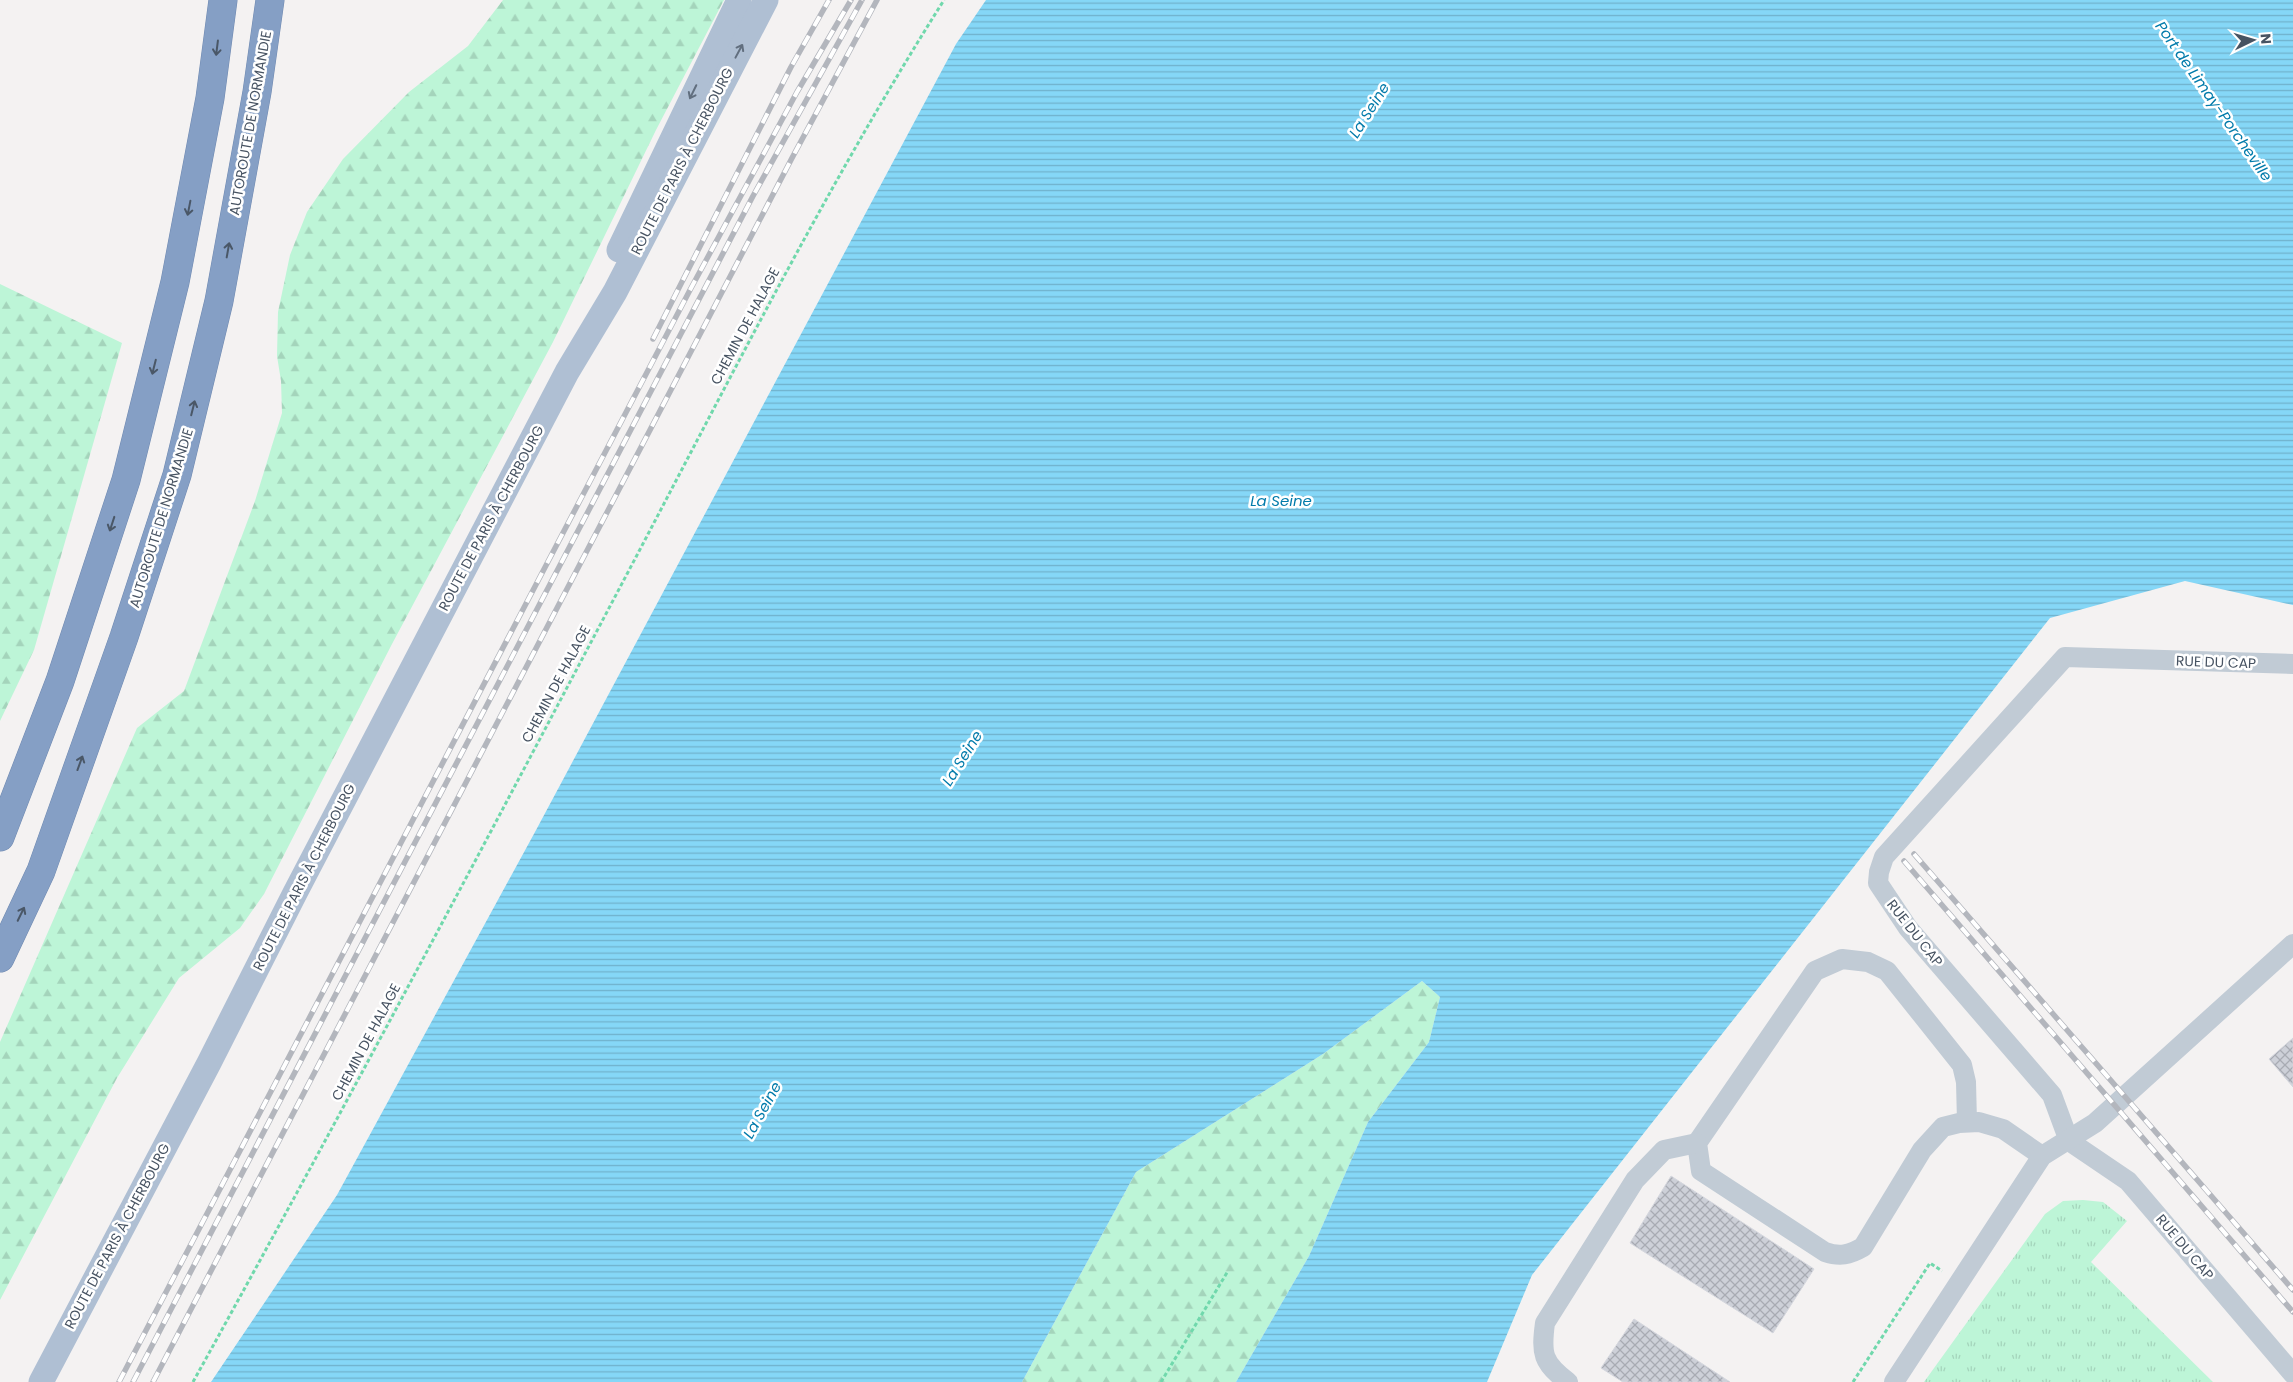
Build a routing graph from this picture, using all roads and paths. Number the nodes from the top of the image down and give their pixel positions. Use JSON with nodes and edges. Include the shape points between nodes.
{"nodes":[{"id":1,"x":223,"y":0,"type":"edge"},
{"id":2,"x":270,"y":0,"type":"edge"},
{"id":3,"x":739,"y":0,"type":"edge"},
{"id":4,"x":766,"y":0,"type":"edge"},
{"id":5,"x":944,"y":0,"type":"edge"},
{"id":6,"x":567,"y":372,"type":"junction"},
{"id":7,"x":2293,"y":664,"type":"edge"},
{"id":8,"x":0,"y":837,"type":"edge"},
{"id":9,"x":2293,"y":944,"type":"edge"},
{"id":10,"x":0,"y":958,"type":"edge"},
{"id":11,"x":1967,"y":1122,"type":"junction"},
{"id":12,"x":2070,"y":1141,"type":"junction"},
{"id":13,"x":1698,"y":1143,"type":"junction"},
{"id":14,"x":2042,"y":1156,"type":"junction"},
{"id":15,"x":1228,"y":1271,"type":"dead end"},
{"id":16,"x":1960,"y":1282,"type":"junction"},
{"id":17,"x":2293,"y":1374,"type":"edge"},
{"id":18,"x":40,"y":1382,"type":"edge"},
{"id":19,"x":193,"y":1382,"type":"edge"},
{"id":20,"x":1161,"y":1382,"type":"edge"},
{"id":21,"x":1568,"y":1382,"type":"edge"},
{"id":22,"x":1853,"y":1382,"type":"edge"},
{"id":23,"x":1894,"y":1382,"type":"edge"}],
"edges":[{"from":1,"to":8,"type":"highway","one_way":true,"via":[[210,98],[175,282],[126,480],[60,681]]},
{"from":10,"to":2,"type":"highway","name":"AUTOROUTE DE NORMANDIE","one_way":true,"via":[[41,871],[177,475],[219,301],[257,92]]},
{"from":3,"to":6,"type":"main road","name":"ROUTE DE PARIS À CHERBOURG","one_way":true,"via":[[635,214]]},
{"from":6,"to":4,"type":"main road","name":"ROUTE DE PARIS À CHERBOURG","one_way":true,"via":[[615,292]]},
{"from":5,"to":19,"type":"path","name":"CHEMIN DE HALAGE","via":[[901,68],[788,269],[308,1175]]},
{"from":6,"to":18,"type":"main road","name":"ROUTE DE PARIS À CHERBOURG"},
{"from":7,"to":12,"type":"street","name":"RUE DU CAP","via":[[2066,657],[1884,857],[1878,883],[1908,928],[2052,1095]]},
{"from":9,"to":12,"type":"street","via":[[2095,1123]]},
{"from":11,"to":13,"type":"street","via":[[1943,1128],[1922,1150],[1863,1247],[1851,1254],[1838,1256],[1825,1252],[1701,1171]]},
{"from":11,"to":13,"type":"street","via":[[1962,1065],[1887,971],[1868,962],[1842,959],[1815,971]]},
{"from":11,"to":14,"type":"street","via":[[2003,1129]]},
{"from":12,"to":14,"type":"street"},
{"from":12,"to":17,"type":"street","name":"RUE DU CAP","via":[[2128,1180]]},
{"from":13,"to":21,"type":"street","via":[[1664,1150],[1635,1180],[1545,1322],[1542,1349],[1553,1371]]},
{"from":14,"to":16,"type":"street"},
{"from":15,"to":20,"type":"path"},
{"from":16,"to":22,"type":"path","via":[[1930,1263]]},
{"from":16,"to":23,"type":"street"}]}
